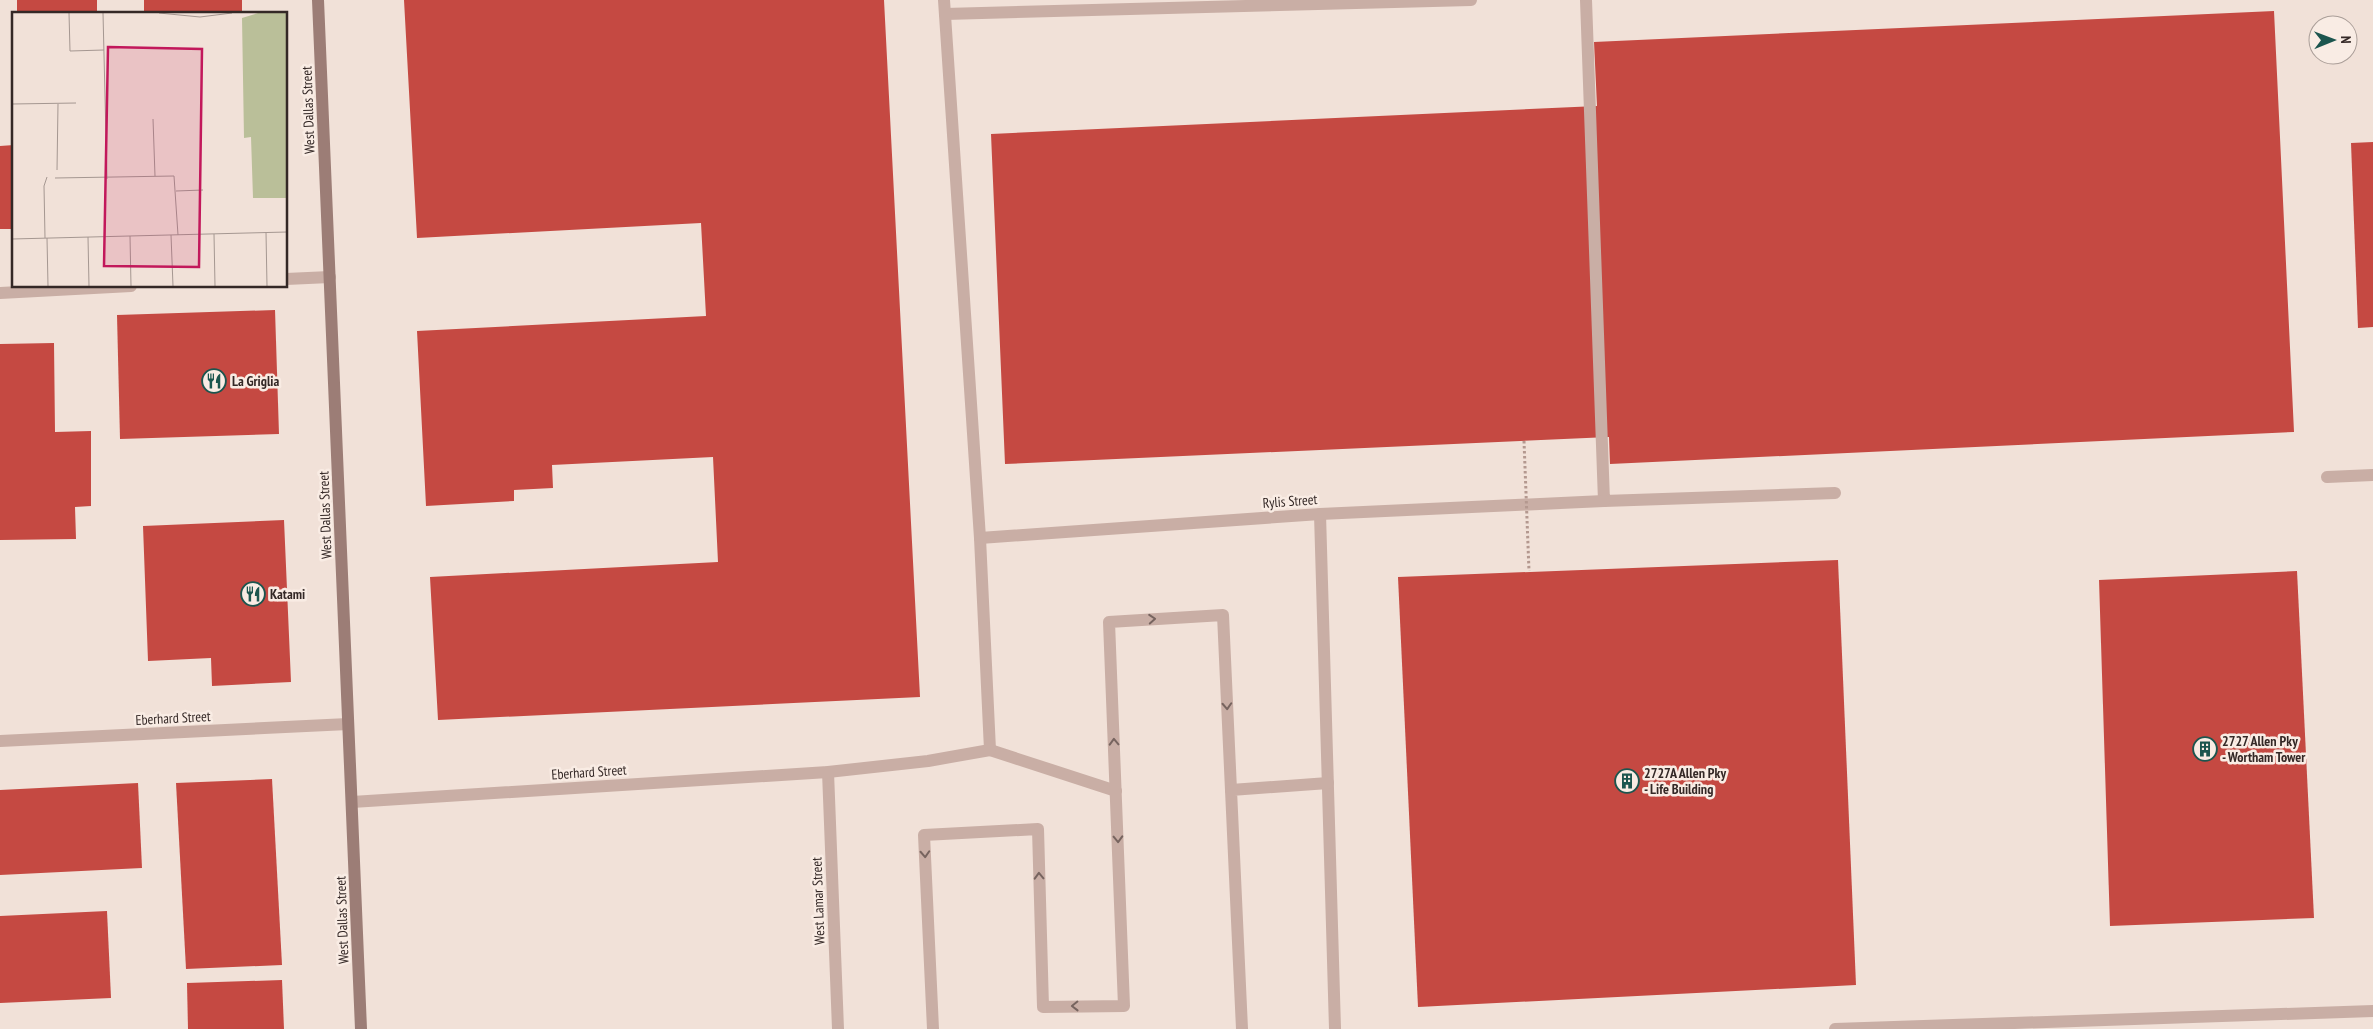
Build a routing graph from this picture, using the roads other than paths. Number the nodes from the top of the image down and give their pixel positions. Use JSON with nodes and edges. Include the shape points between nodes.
{"nodes":[{"id":1,"x":318,"y":0,"type":"edge"},
{"id":2,"x":944,"y":0,"type":"edge"},
{"id":3,"x":1471,"y":0,"type":"edge"},
{"id":4,"x":1586,"y":0,"type":"edge"},
{"id":5,"x":945,"y":14,"type":"junction"},
{"id":6,"x":330,"y":277,"type":"junction"},
{"id":7,"x":288,"y":279,"type":"edge"},
{"id":8,"x":94,"y":288,"type":"edge"},
{"id":9,"x":0,"y":293,"type":"edge"},
{"id":10,"x":2373,"y":475,"type":"edge"},
{"id":11,"x":2327,"y":477,"type":"dead end"},
{"id":12,"x":1835,"y":493,"type":"dead end"},
{"id":13,"x":1604,"y":501,"type":"junction"},
{"id":14,"x":1320,"y":514,"type":"junction"},
{"id":15,"x":980,"y":538,"type":"junction"},
{"id":16,"x":348,"y":724,"type":"junction"},
{"id":17,"x":0,"y":741,"type":"edge"},
{"id":18,"x":990,"y":750,"type":"junction"},
{"id":19,"x":828,"y":772,"type":"junction"},
{"id":20,"x":1328,"y":783,"type":"junction"},
{"id":21,"x":1116,"y":790,"type":"junction"},
{"id":22,"x":1231,"y":790,"type":"junction"},
{"id":23,"x":352,"y":802,"type":"junction"},
{"id":24,"x":2373,"y":1011,"type":"edge"},
{"id":25,"x":1913,"y":1028,"type":"edge"},
{"id":26,"x":361,"y":1029,"type":"edge"},
{"id":27,"x":838,"y":1029,"type":"edge"},
{"id":28,"x":933,"y":1029,"type":"edge"},
{"id":29,"x":1242,"y":1029,"type":"edge"},
{"id":30,"x":1335,"y":1029,"type":"edge"},
{"id":31,"x":1835,"y":1029,"type":"edge"}],
"edges":[{"from":1,"to":6,"type":"main road","name":"West Dallas Street"},
{"from":2,"to":5,"type":"street"},
{"from":3,"to":5,"type":"street"},
{"from":4,"to":13,"type":"street"},
{"from":5,"to":15,"type":"street"},
{"from":6,"to":7,"type":"street"},
{"from":6,"to":16,"type":"main road","name":"West Dallas Street"},
{"from":8,"to":9,"type":"street"},
{"from":10,"to":11,"type":"street"},
{"from":12,"to":13,"type":"street","name":"Rylis Street"},
{"from":13,"to":14,"type":"street","name":"Rylis Street"},
{"from":14,"to":15,"type":"street","name":"Rylis Street"},
{"from":14,"to":20,"type":"street"},
{"from":15,"to":18,"type":"street"},
{"from":16,"to":17,"type":"street","name":"Eberhard Street"},
{"from":16,"to":23,"type":"main road","name":"West Dallas Street"},
{"from":18,"to":19,"type":"street","name":"Eberhard Street","via":[[928,761]]},
{"from":18,"to":21,"type":"street"},
{"from":19,"to":23,"type":"street","name":"Eberhard Street"},
{"from":19,"to":27,"type":"street","name":"West Lamar Street"},
{"from":20,"to":22,"type":"street"},
{"from":20,"to":30,"type":"street"},
{"from":21,"to":22,"type":"street","one_way":true,"via":[[1109,622],[1223,615]]},
{"from":21,"to":28,"type":"street","one_way":true,"via":[[1124,1006],[1043,1007],[1038,830],[924,835]]},
{"from":22,"to":29,"type":"street"},
{"from":23,"to":26,"type":"main road","name":"West Dallas Street"},
{"from":24,"to":25,"type":"street"},
{"from":25,"to":31,"type":"street"}]}
